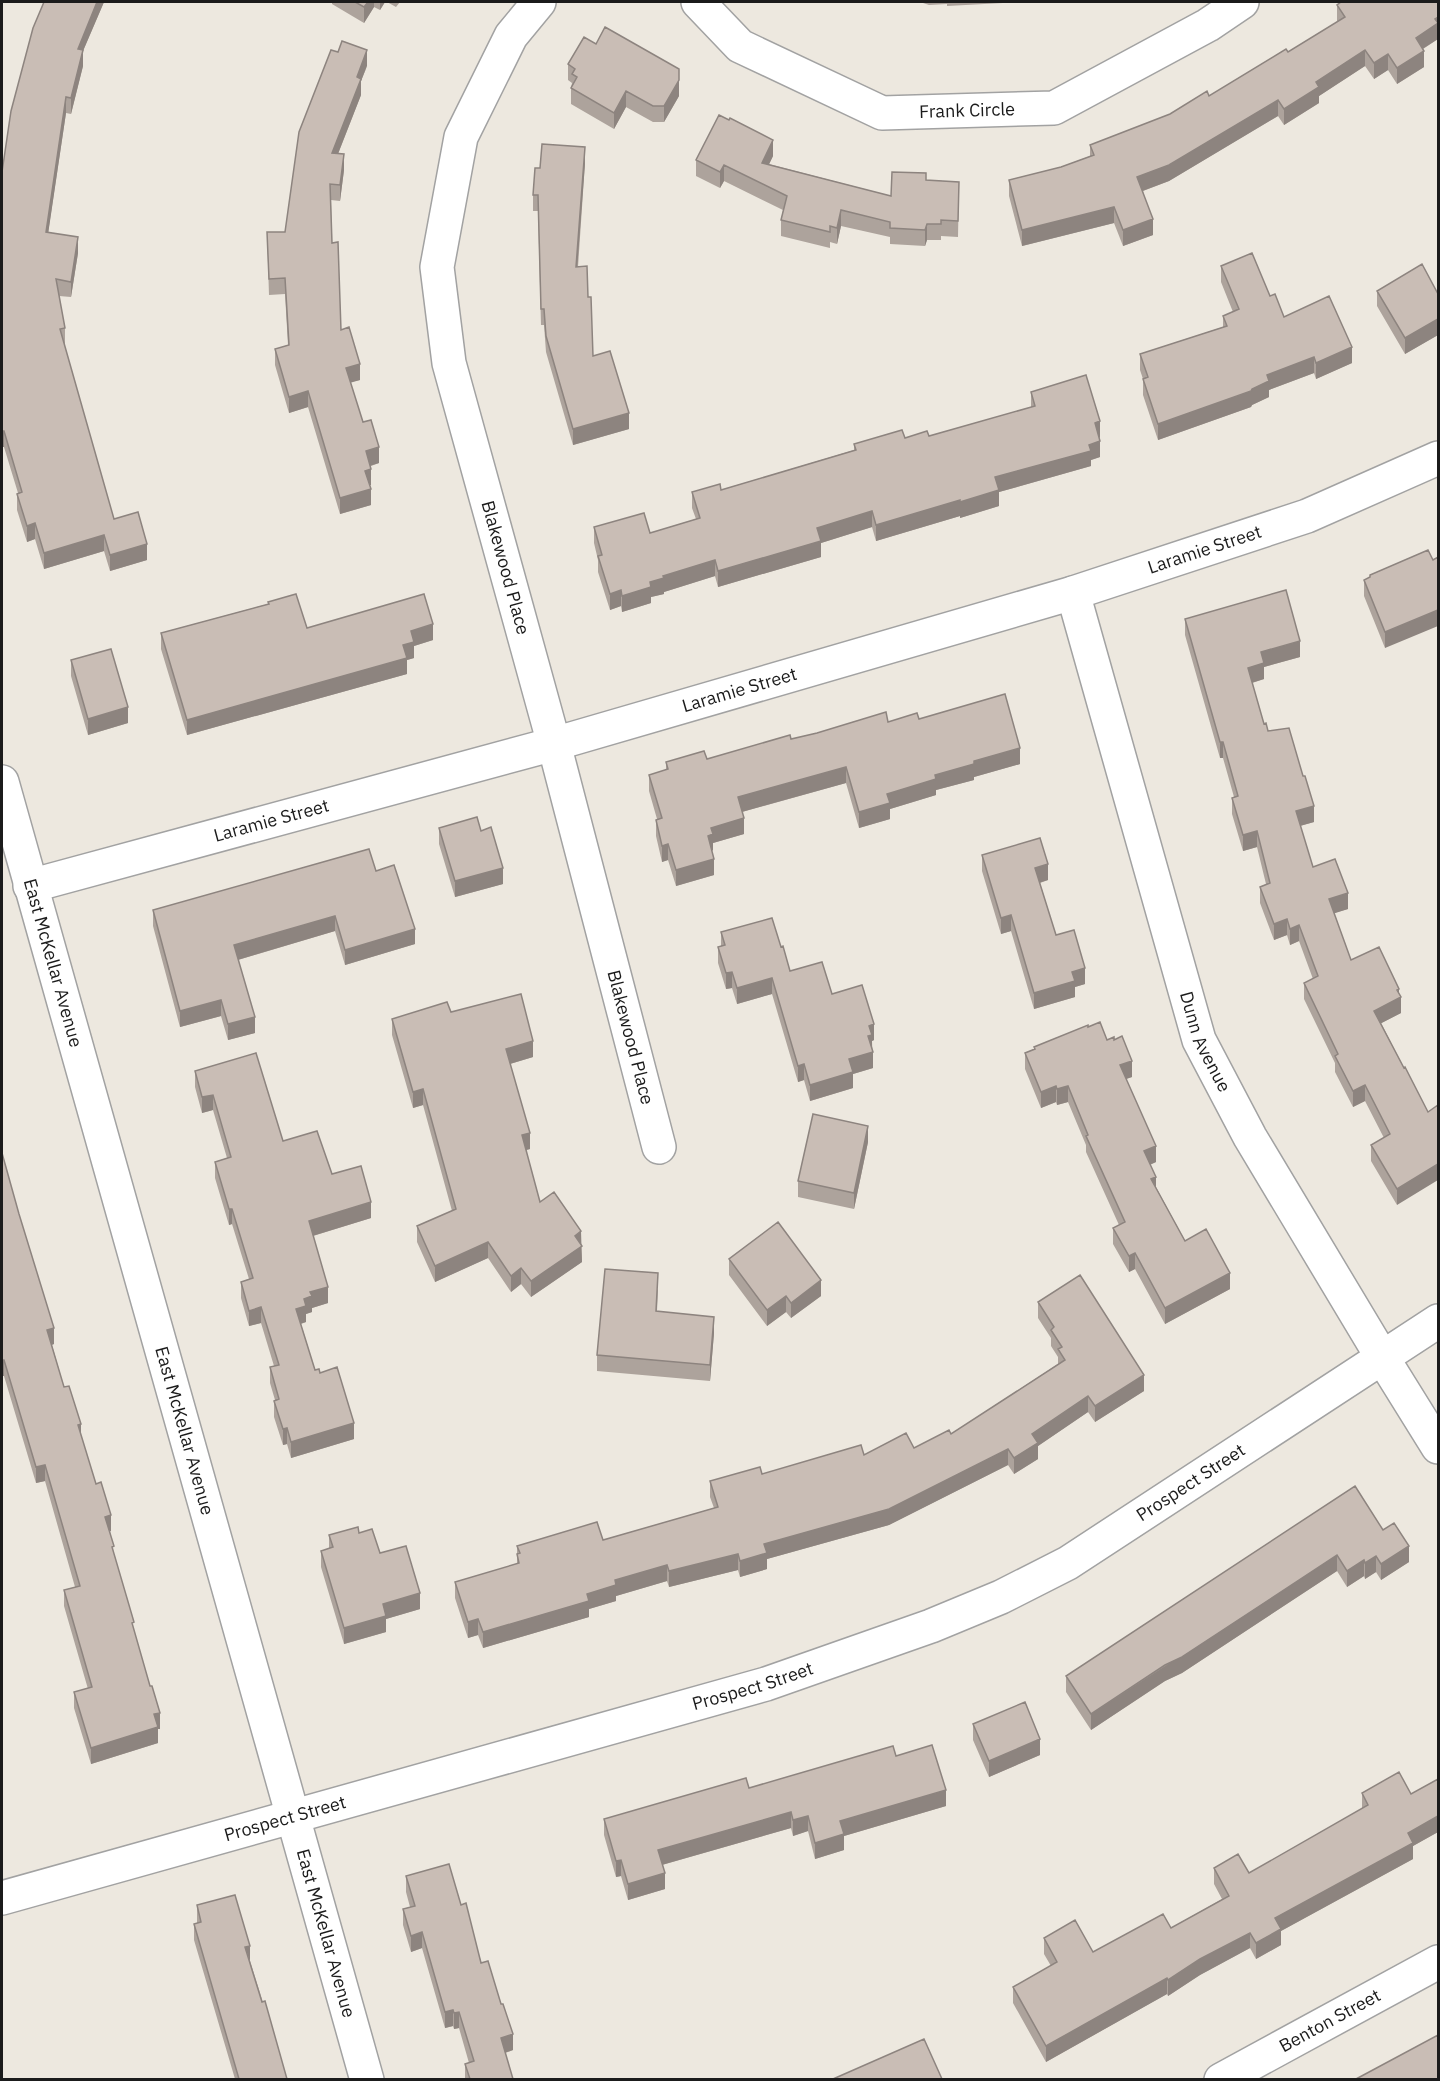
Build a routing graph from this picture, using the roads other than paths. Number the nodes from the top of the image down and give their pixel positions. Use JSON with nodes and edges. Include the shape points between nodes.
{"nodes":[{"id":1,"x":538,"y":2,"type":"edge"},
{"id":2,"x":698,"y":2,"type":"edge"},
{"id":3,"x":1242,"y":2,"type":"edge"},
{"id":4,"x":1438,"y":458,"type":"edge"},
{"id":5,"x":1073,"y":594,"type":"junction"},
{"id":6,"x":554,"y":744,"type":"junction"},
{"id":7,"x":2,"y":782,"type":"edge"},
{"id":8,"x":30,"y":886,"type":"junction"},
{"id":9,"x":659,"y":1146,"type":"dead end"},
{"id":10,"x":1438,"y":1321,"type":"edge"},
{"id":11,"x":1382,"y":1357,"type":"junction"},
{"id":12,"x":1438,"y":1447,"type":"edge"},
{"id":13,"x":293,"y":1815,"type":"junction"},
{"id":14,"x":2,"y":1898,"type":"edge"},
{"id":15,"x":1438,"y":1962,"type":"edge"},
{"id":16,"x":367,"y":2079,"type":"edge"},
{"id":17,"x":1221,"y":2079,"type":"edge"}],
"edges":[{"from":1,"to":6,"type":"street","name":"Blakewood Place","via":[[511,36],[461,138],[437,267],[449,363]]},
{"from":2,"to":3,"type":"street","name":"Frank Circle","via":[[740,46],[882,113],[1054,108],[1208,25]]},
{"from":4,"to":5,"type":"street","name":"Laramie Street","via":[[1307,516]]},
{"from":5,"to":6,"type":"street","name":"Laramie Street"},
{"from":5,"to":11,"type":"street","name":"Dunn Avenue","via":[[1199,1040],[1250,1137]]},
{"from":6,"to":8,"type":"street","name":"Laramie Street"},
{"from":6,"to":9,"type":"street","name":"Blakewood Place"},
{"from":7,"to":8,"type":"street","name":"East McKellar Avenue"},
{"from":8,"to":13,"type":"street","name":"East McKellar Avenue"},
{"from":10,"to":11,"type":"street","name":"Prospect Street"},
{"from":11,"to":12,"type":"street","name":"Dunn Avenue"},
{"from":11,"to":13,"type":"street","name":"Prospect Street","via":[[1068,1563],[971,1610],[766,1684]]},
{"from":13,"to":14,"type":"street","name":"Prospect Street"},
{"from":13,"to":16,"type":"street","name":"East McKellar Avenue"},
{"from":15,"to":17,"type":"street","name":"Benton Street"}]}
